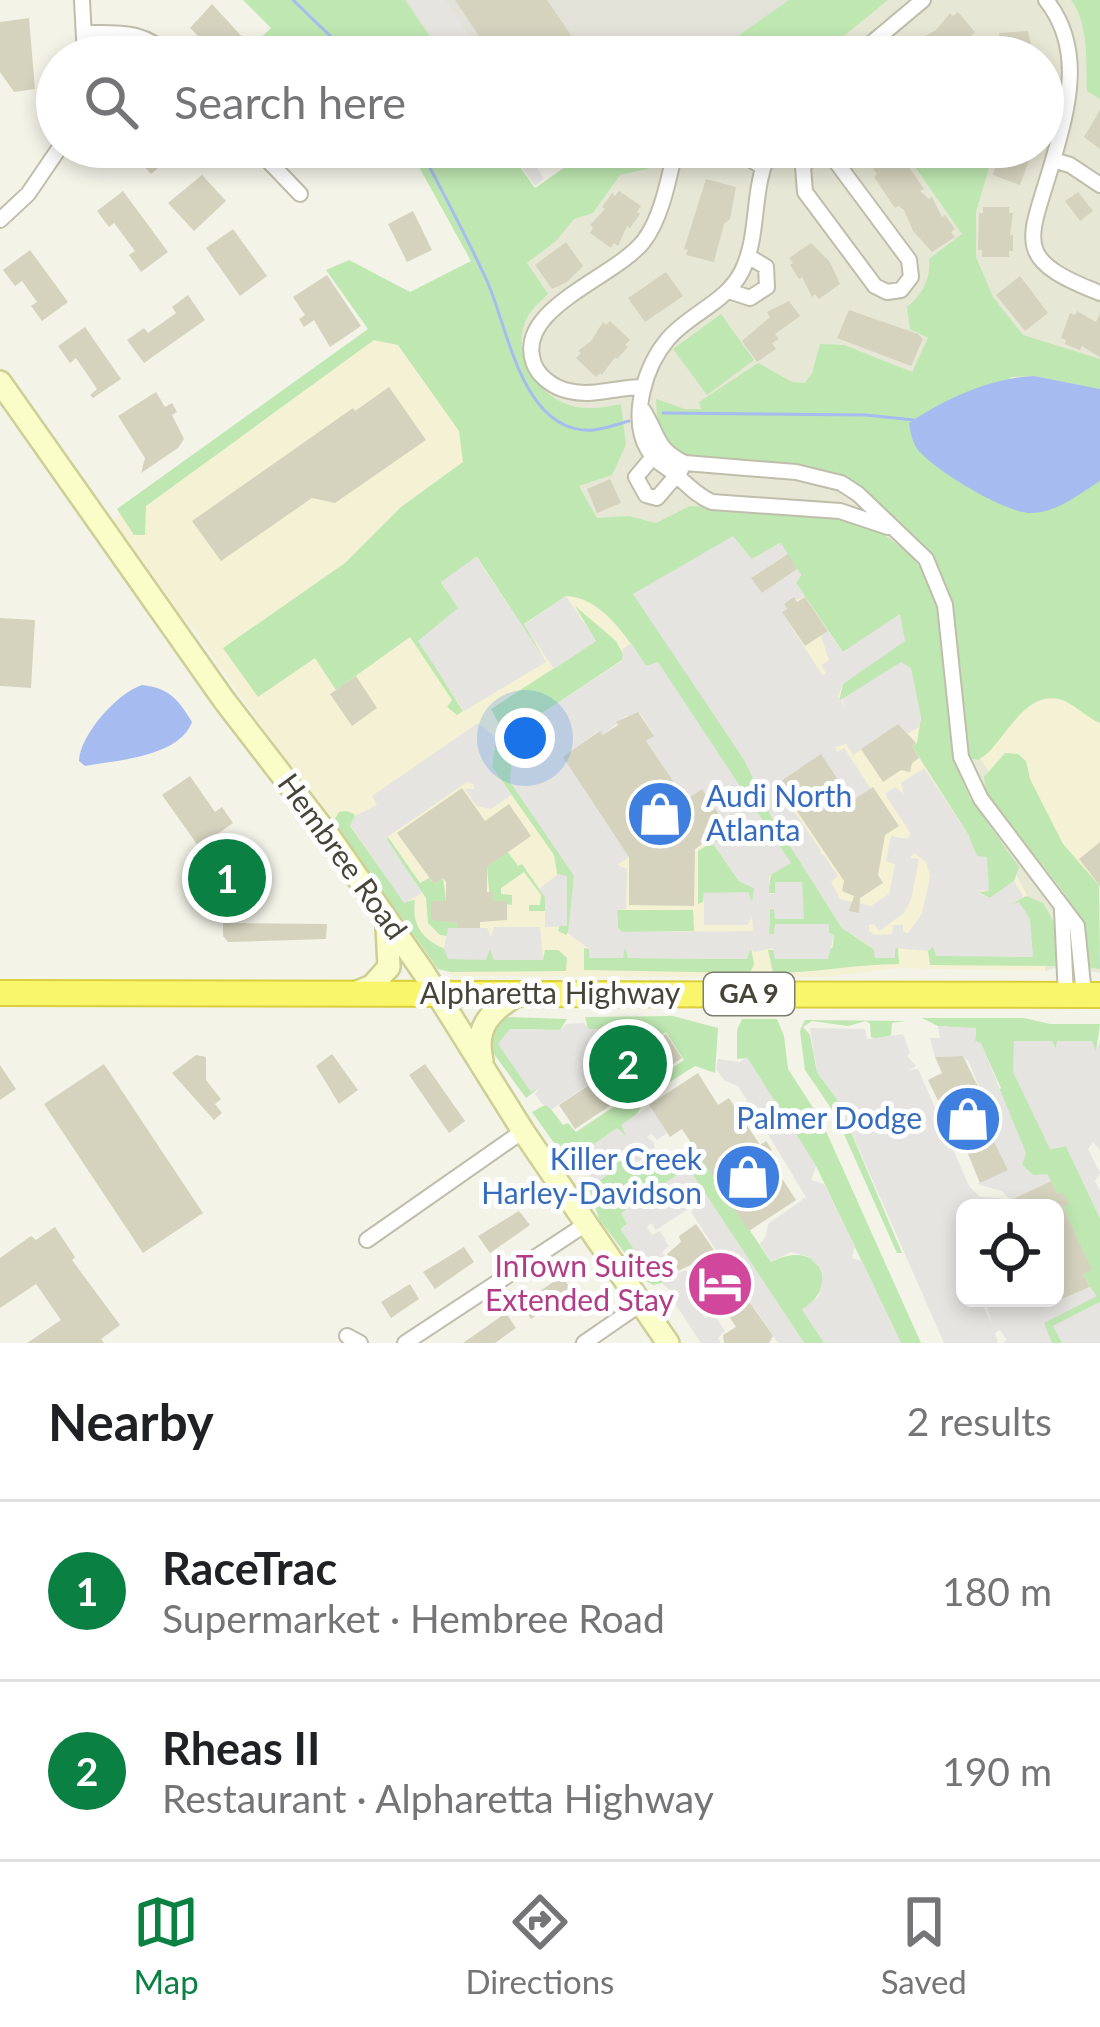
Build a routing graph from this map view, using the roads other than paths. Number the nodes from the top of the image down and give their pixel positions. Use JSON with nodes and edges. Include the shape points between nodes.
{"nodes":[{"id":1,"x":82,"y":0,"type":"edge"},
{"id":2,"x":922,"y":0,"type":"edge"},
{"id":3,"x":1046,"y":0,"type":"edge"},
{"id":4,"x":86,"y":33,"type":"junction"},
{"id":5,"x":86,"y":36,"type":"edge"},
{"id":6,"x":140,"y":36,"type":"edge"},
{"id":7,"x":880,"y":36,"type":"edge"},
{"id":8,"x":1064,"y":115,"type":"edge"},
{"id":9,"x":1064,"y":163,"type":"edge"},
{"id":10,"x":46,"y":168,"type":"edge"},
{"id":11,"x":275,"y":168,"type":"edge"},
{"id":12,"x":670,"y":168,"type":"edge"},
{"id":13,"x":761,"y":168,"type":"edge"},
{"id":14,"x":803,"y":168,"type":"edge"},
{"id":15,"x":837,"y":168,"type":"edge"},
{"id":16,"x":1051,"y":168,"type":"edge"},
{"id":17,"x":1100,"y":185,"type":"edge"},
{"id":18,"x":300,"y":194,"type":"dead end"},
{"id":19,"x":0,"y":220,"type":"edge"},
{"id":20,"x":748,"y":256,"type":"junction"},
{"id":21,"x":729,"y":291,"type":"junction"},
{"id":22,"x":1100,"y":292,"type":"edge"},
{"id":23,"x":0,"y":382,"type":"edge"},
{"id":24,"x":642,"y":387,"type":"junction"},
{"id":25,"x":657,"y":452,"type":"junction"},
{"id":26,"x":681,"y":470,"type":"junction"},
{"id":27,"x":898,"y":532,"type":"junction"},
{"id":28,"x":386,"y":919,"type":"junction"},
{"id":29,"x":0,"y":993,"type":"edge"},
{"id":30,"x":351,"y":994,"type":"junction"},
{"id":31,"x":519,"y":994,"type":"junction"},
{"id":32,"x":1083,"y":995,"type":"edge"},
{"id":33,"x":438,"y":996,"type":"junction"},
{"id":34,"x":485,"y":1072,"type":"junction"},
{"id":35,"x":524,"y":1131,"type":"junction"},
{"id":36,"x":586,"y":1224,"type":"junction"},
{"id":37,"x":367,"y":1240,"type":"dead end"},
{"id":38,"x":642,"y":1304,"type":"junction"},
{"id":39,"x":405,"y":1343,"type":"edge"},
{"id":40,"x":584,"y":1343,"type":"edge"},
{"id":41,"x":668,"y":1343,"type":"edge"}],
"edges":[{"from":1,"to":4,"type":"street"},
{"from":2,"to":7,"type":"street"},
{"from":3,"to":8,"type":"street","via":[[1071,57]]},
{"from":4,"to":5,"type":"street"},
{"from":4,"to":6,"type":"street"},
{"from":9,"to":17,"type":"street"},
{"from":10,"to":19,"type":"street"},
{"from":11,"to":18,"type":"street"},
{"from":12,"to":24,"type":"street","via":[[643,243],[549,310],[531,345],[539,374],[559,388]]},
{"from":13,"to":20,"type":"street"},
{"from":14,"to":15,"type":"street","via":[[805,192],[874,286],[901,290],[911,277],[909,260]]},
{"from":16,"to":22,"type":"street","via":[[1034,246],[1048,271]]},
{"from":20,"to":21,"type":"street"},
{"from":20,"to":21,"type":"street","via":[[766,267],[767,287],[750,298]]},
{"from":21,"to":24,"type":"street","via":[[666,341]]},
{"from":23,"to":28,"type":"street","name":"Hembree Road"},
{"from":24,"to":25,"type":"street"},
{"from":25,"to":26,"type":"street"},
{"from":25,"to":26,"type":"street","via":[[638,472],[640,490],[657,497]]},
{"from":26,"to":27,"type":"street","via":[[712,502],[840,511]]},
{"from":26,"to":27,"type":"street","via":[[796,472],[841,483]]},
{"from":27,"to":32,"type":"street","via":[[926,559],[942,592],[968,775],[1061,904]]},
{"from":28,"to":30,"type":"street","via":[[388,967]]},
{"from":28,"to":33,"type":"street","name":"Hembree Road"},
{"from":29,"to":30,"type":"highway","name":"Alpharetta Highway","number":"GA 9"},
{"from":30,"to":33,"type":"highway","name":"Alpharetta Highway","number":"GA 9"},
{"from":31,"to":32,"type":"highway","name":"Alpharetta Highway","number":"GA 9"},
{"from":31,"to":33,"type":"highway","name":"Alpharetta Highway","number":"GA 9"},
{"from":31,"to":34,"type":"street","via":[[480,1030]]},
{"from":33,"to":34,"type":"street","name":"Hembree Road"},
{"from":34,"to":35,"type":"street","name":"Hembree Road"},
{"from":35,"to":36,"type":"street","name":"Hembree Road"},
{"from":35,"to":37,"type":"street"},
{"from":36,"to":38,"type":"street","name":"Hembree Road"},
{"from":36,"to":39,"type":"street"},
{"from":38,"to":40,"type":"street"},
{"from":38,"to":41,"type":"street","name":"Hembree Road"}]}
